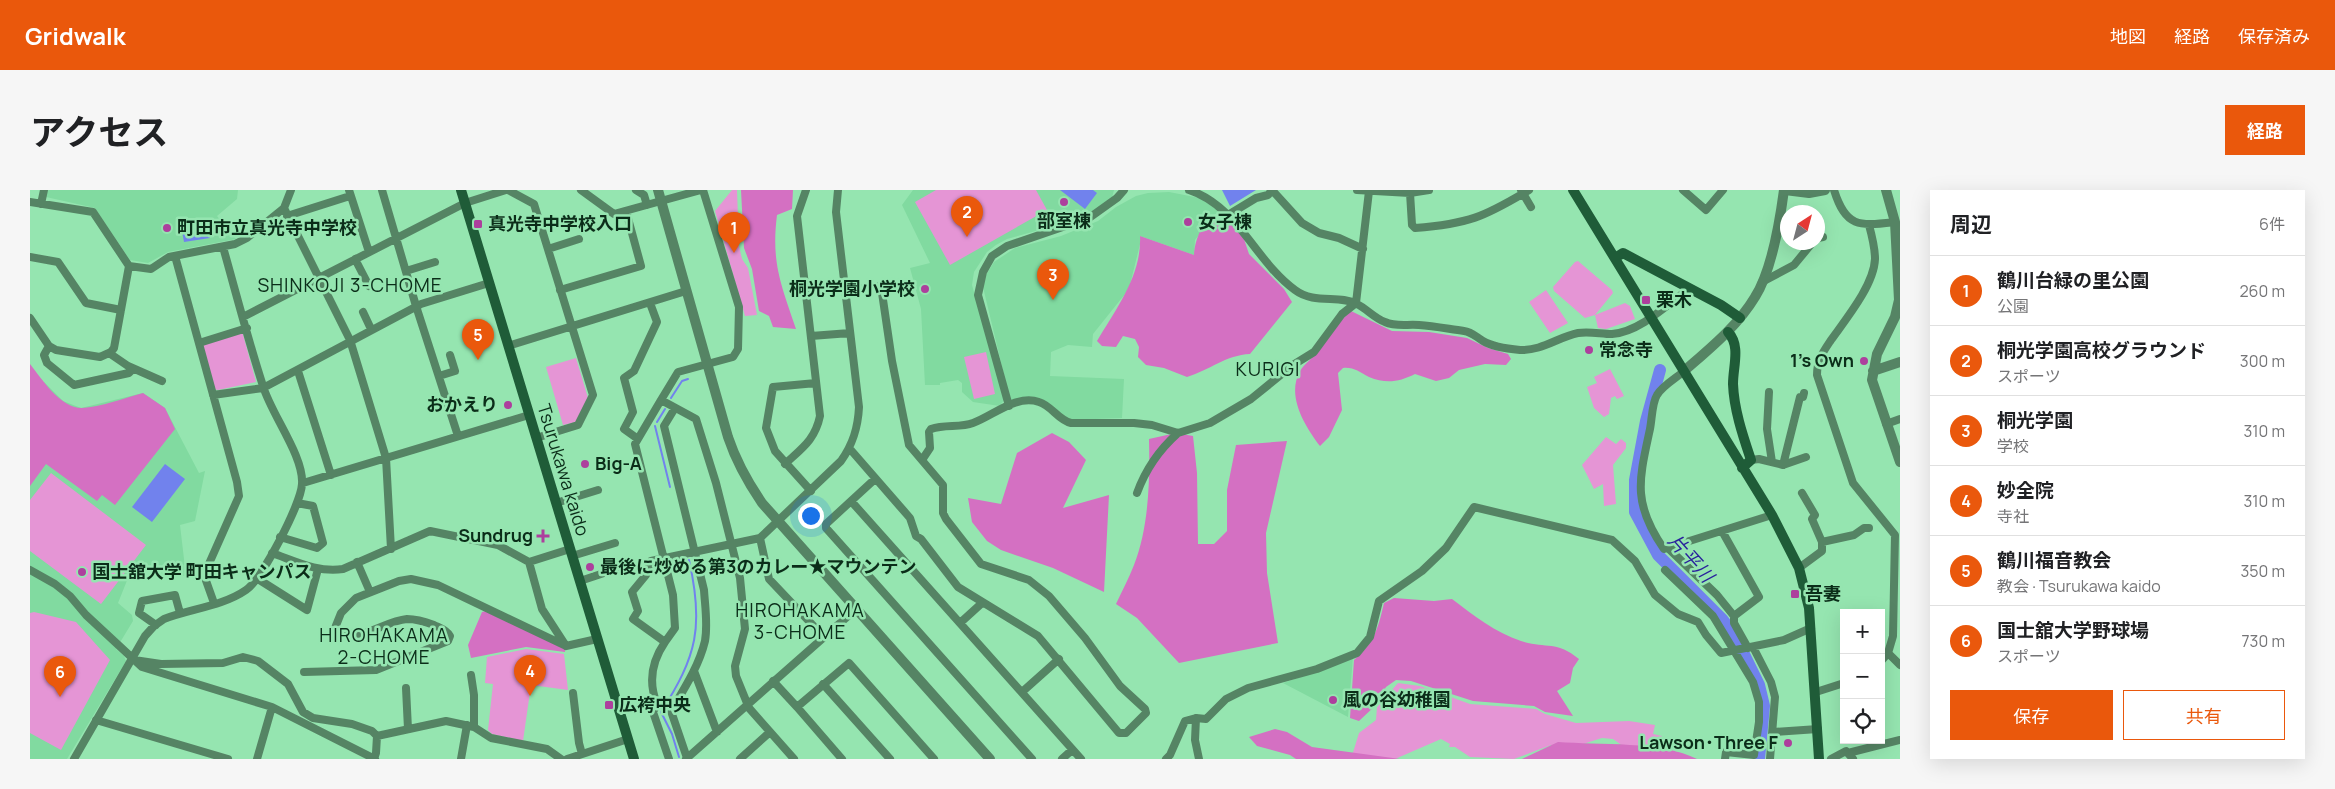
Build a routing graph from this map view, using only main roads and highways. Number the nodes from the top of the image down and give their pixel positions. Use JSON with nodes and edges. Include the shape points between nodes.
{"nodes":[{"id":1,"x":461,"y":190,"type":"edge"},
{"id":2,"x":1573,"y":190,"type":"edge"},
{"id":3,"x":1615,"y":258,"type":"junction"},
{"id":4,"x":1740,"y":318,"type":"road end"},
{"id":5,"x":1728,"y":332,"type":"road end"},
{"id":6,"x":1742,"y":468,"type":"junction"},
{"id":7,"x":634,"y":759,"type":"edge"},
{"id":8,"x":1819,"y":759,"type":"edge"}],
"edges":[{"from":1,"to":7,"type":"main road","name":"Tsurukawa kaido"},
{"from":2,"to":3,"type":"main road"},
{"from":3,"to":4,"type":"main road","via":[[1623,254]]},
{"from":3,"to":6,"type":"main road"},
{"from":5,"to":6,"type":"main road","via":[[1736,344],[1733,386],[1740,428],[1751,460]]},
{"from":6,"to":8,"type":"main road","via":[[1799,568],[1809,608]]}]}
